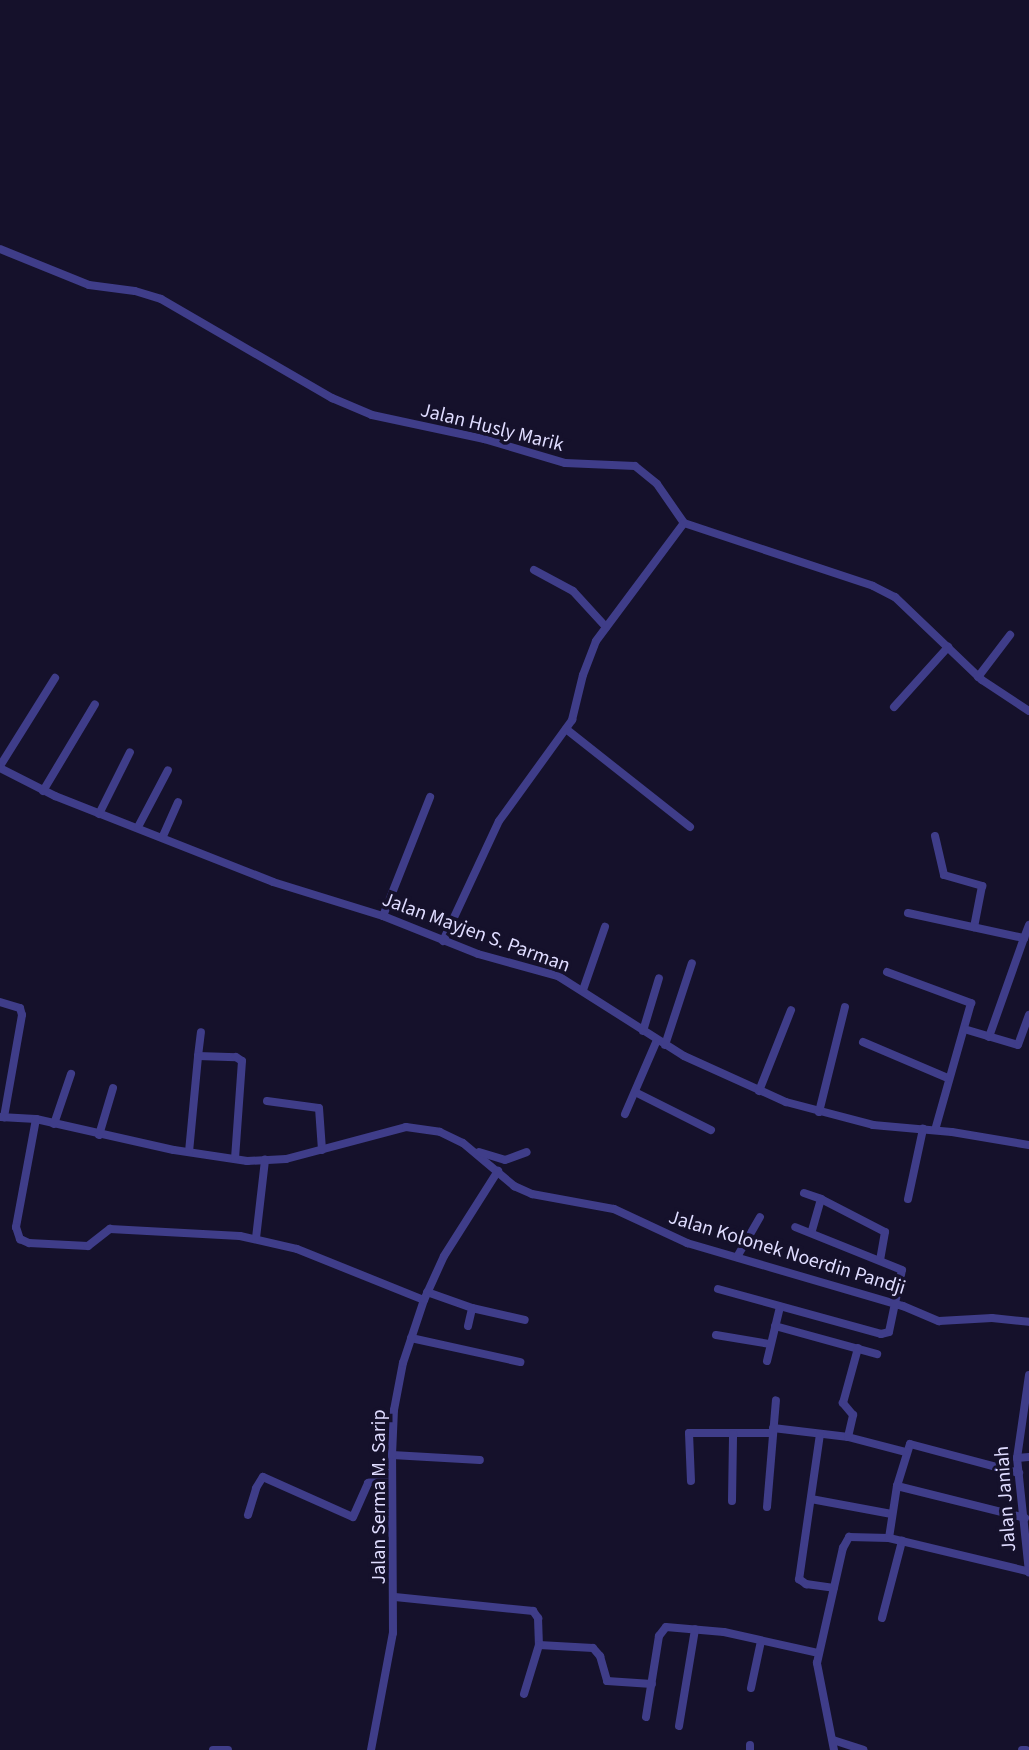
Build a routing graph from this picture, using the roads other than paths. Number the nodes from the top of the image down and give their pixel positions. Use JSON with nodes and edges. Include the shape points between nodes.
{"nodes":[{"id":1,"x":0,"y":249,"type":"edge"},
{"id":2,"x":684,"y":523,"type":"junction"},
{"id":3,"x":534,"y":570,"type":"dead end"},
{"id":4,"x":606,"y":627,"type":"junction"},
{"id":5,"x":1010,"y":635,"type":"dead end"},
{"id":6,"x":948,"y":647,"type":"junction"},
{"id":7,"x":978,"y":677,"type":"junction"},
{"id":8,"x":55,"y":678,"type":"dead end"},
{"id":9,"x":95,"y":704,"type":"dead end"},
{"id":10,"x":894,"y":707,"type":"dead end"},
{"id":11,"x":1029,"y":711,"type":"edge"},
{"id":12,"x":566,"y":729,"type":"junction"},
{"id":13,"x":130,"y":752,"type":"dead end"},
{"id":14,"x":0,"y":767,"type":"edge"},
{"id":15,"x":168,"y":770,"type":"dead end"},
{"id":16,"x":43,"y":791,"type":"junction"},
{"id":17,"x":430,"y":797,"type":"dead end"},
{"id":18,"x":178,"y":802,"type":"dead end"},
{"id":19,"x":99,"y":814,"type":"junction"},
{"id":20,"x":138,"y":827,"type":"junction"},
{"id":21,"x":690,"y":827,"type":"dead end"},
{"id":22,"x":163,"y":836,"type":"junction"},
{"id":23,"x":935,"y":836,"type":"dead end"},
{"id":24,"x":908,"y":913,"type":"dead end"},
{"id":25,"x":383,"y":916,"type":"junction"},
{"id":26,"x":1029,"y":925,"type":"edge"},
{"id":27,"x":605,"y":927,"type":"dead end"},
{"id":28,"x":974,"y":927,"type":"junction"},
{"id":29,"x":1024,"y":938,"type":"junction"},
{"id":30,"x":443,"y":941,"type":"junction"},
{"id":31,"x":692,"y":963,"type":"dead end"},
{"id":32,"x":887,"y":972,"type":"dead end"},
{"id":33,"x":659,"y":978,"type":"dead end"},
{"id":34,"x":583,"y":990,"type":"junction"},
{"id":35,"x":0,"y":1002,"type":"edge"},
{"id":36,"x":845,"y":1007,"type":"dead end"},
{"id":37,"x":791,"y":1010,"type":"dead end"},
{"id":38,"x":1029,"y":1015,"type":"edge"},
{"id":39,"x":964,"y":1029,"type":"junction"},
{"id":40,"x":643,"y":1031,"type":"junction"},
{"id":41,"x":201,"y":1032,"type":"dead end"},
{"id":42,"x":989,"y":1037,"type":"junction"},
{"id":43,"x":863,"y":1042,"type":"dead end"},
{"id":44,"x":661,"y":1043,"type":"junction"},
{"id":45,"x":198,"y":1056,"type":"junction"},
{"id":46,"x":71,"y":1074,"type":"dead end"},
{"id":47,"x":948,"y":1078,"type":"junction"},
{"id":48,"x":113,"y":1088,"type":"dead end"},
{"id":49,"x":759,"y":1091,"type":"junction"},
{"id":50,"x":635,"y":1092,"type":"junction"},
{"id":51,"x":267,"y":1101,"type":"dead end"},
{"id":52,"x":819,"y":1112,"type":"junction"},
{"id":53,"x":625,"y":1114,"type":"dead end"},
{"id":54,"x":2,"y":1117,"type":"edge"},
{"id":55,"x":36,"y":1119,"type":"junction"},
{"id":56,"x":54,"y":1124,"type":"junction"},
{"id":57,"x":923,"y":1129,"type":"junction"},
{"id":58,"x":711,"y":1130,"type":"dead end"},
{"id":59,"x":935,"y":1130,"type":"junction"},
{"id":60,"x":99,"y":1135,"type":"junction"},
{"id":61,"x":1029,"y":1145,"type":"edge"},
{"id":62,"x":470,"y":1149,"type":"junction"},
{"id":63,"x":322,"y":1150,"type":"junction"},
{"id":64,"x":189,"y":1152,"type":"junction"},
{"id":65,"x":527,"y":1152,"type":"dead end"},
{"id":66,"x":235,"y":1159,"type":"junction"},
{"id":67,"x":265,"y":1160,"type":"junction"},
{"id":68,"x":498,"y":1171,"type":"junction"},
{"id":69,"x":804,"y":1193,"type":"dead end"},
{"id":70,"x":821,"y":1199,"type":"junction"},
{"id":71,"x":908,"y":1199,"type":"dead end"},
{"id":72,"x":760,"y":1217,"type":"dead end"},
{"id":73,"x":795,"y":1227,"type":"dead end"},
{"id":74,"x":811,"y":1233,"type":"junction"},
{"id":75,"x":256,"y":1238,"type":"junction"},
{"id":76,"x":737,"y":1257,"type":"junction"},
{"id":77,"x":880,"y":1260,"type":"junction"},
{"id":78,"x":718,"y":1289,"type":"dead end"},
{"id":79,"x":425,"y":1296,"type":"junction"},
{"id":80,"x":895,"y":1304,"type":"junction"},
{"id":81,"x":780,"y":1307,"type":"junction"},
{"id":82,"x":472,"y":1308,"type":"junction"},
{"id":83,"x":525,"y":1320,"type":"dead end"},
{"id":84,"x":1029,"y":1322,"type":"edge"},
{"id":85,"x":468,"y":1326,"type":"dead end"},
{"id":86,"x":775,"y":1326,"type":"junction"},
{"id":87,"x":716,"y":1335,"type":"dead end"},
{"id":88,"x":411,"y":1338,"type":"junction"},
{"id":89,"x":770,"y":1344,"type":"junction"},
{"id":90,"x":858,"y":1348,"type":"junction"},
{"id":91,"x":877,"y":1354,"type":"dead end"},
{"id":92,"x":767,"y":1361,"type":"dead end"},
{"id":93,"x":520,"y":1362,"type":"dead end"},
{"id":94,"x":1029,"y":1375,"type":"edge"},
{"id":95,"x":776,"y":1400,"type":"dead end"},
{"id":96,"x":773,"y":1430,"type":"junction"},
{"id":97,"x":733,"y":1434,"type":"junction"},
{"id":98,"x":820,"y":1434,"type":"junction"},
{"id":99,"x":848,"y":1437,"type":"junction"},
{"id":100,"x":906,"y":1452,"type":"junction"},
{"id":101,"x":392,"y":1455,"type":"junction"},
{"id":102,"x":1029,"y":1457,"type":"edge"},
{"id":103,"x":1017,"y":1458,"type":"junction"},
{"id":104,"x":480,"y":1460,"type":"dead end"},
{"id":105,"x":1019,"y":1473,"type":"junction"},
{"id":106,"x":392,"y":1480,"type":"junction"},
{"id":107,"x":691,"y":1481,"type":"dead end"},
{"id":108,"x":897,"y":1486,"type":"junction"},
{"id":109,"x":811,"y":1499,"type":"junction"},
{"id":110,"x":732,"y":1501,"type":"dead end"},
{"id":111,"x":1026,"y":1505,"type":"edge"},
{"id":112,"x":767,"y":1507,"type":"dead end"},
{"id":113,"x":892,"y":1514,"type":"junction"},
{"id":114,"x":248,"y":1515,"type":"dead end"},
{"id":115,"x":1025,"y":1518,"type":"junction"},
{"id":116,"x":889,"y":1538,"type":"junction"},
{"id":117,"x":1027,"y":1538,"type":"edge"},
{"id":118,"x":902,"y":1541,"type":"junction"},
{"id":119,"x":1028,"y":1572,"type":"edge"},
{"id":120,"x":834,"y":1588,"type":"junction"},
{"id":121,"x":395,"y":1597,"type":"junction"},
{"id":122,"x":882,"y":1618,"type":"dead end"},
{"id":123,"x":695,"y":1629,"type":"junction"},
{"id":124,"x":761,"y":1641,"type":"junction"},
{"id":125,"x":539,"y":1645,"type":"junction"},
{"id":126,"x":818,"y":1653,"type":"junction"},
{"id":127,"x":652,"y":1684,"type":"junction"},
{"id":128,"x":751,"y":1688,"type":"dead end"},
{"id":129,"x":524,"y":1694,"type":"dead end"},
{"id":130,"x":646,"y":1717,"type":"dead end"},
{"id":131,"x":679,"y":1726,"type":"dead end"},
{"id":132,"x":833,"y":1740,"type":"junction"},
{"id":133,"x":213,"y":1750,"type":"edge"},
{"id":134,"x":228,"y":1750,"type":"edge"},
{"id":135,"x":371,"y":1750,"type":"edge"},
{"id":136,"x":834,"y":1750,"type":"edge"},
{"id":137,"x":863,"y":1750,"type":"edge"}],
"edges":[{"from":1,"to":2,"type":"street","name":"Jalan Husly Marik","via":[[89,285],[161,299],[332,398],[372,415],[565,463],[635,466],[657,484]]},
{"from":2,"to":4,"type":"street"},
{"from":2,"to":6,"type":"street","via":[[885,591]]},
{"from":3,"to":4,"type":"street","via":[[573,591]]},
{"from":4,"to":12,"type":"street","via":[[588,660]]},
{"from":5,"to":7,"type":"street"},
{"from":6,"to":7,"type":"street"},
{"from":6,"to":10,"type":"street"},
{"from":7,"to":11,"type":"street"},
{"from":8,"to":14,"type":"street"},
{"from":9,"to":16,"type":"street"},
{"from":12,"to":21,"type":"street"},
{"from":12,"to":30,"type":"street","via":[[499,821]]},
{"from":13,"to":19,"type":"street"},
{"from":14,"to":16,"type":"street","name":"Jalan Mayjen S. Parman"},
{"from":15,"to":20,"type":"street"},
{"from":16,"to":19,"type":"street","name":"Jalan Mayjen S. Parman"},
{"from":17,"to":25,"type":"street"},
{"from":18,"to":22,"type":"street"},
{"from":19,"to":20,"type":"street","name":"Jalan Mayjen S. Parman"},
{"from":20,"to":22,"type":"street","name":"Jalan Mayjen S. Parman"},
{"from":22,"to":25,"type":"street","name":"Jalan Mayjen S. Parman","via":[[273,882]]},
{"from":23,"to":28,"type":"street","via":[[944,875],[982,886]]},
{"from":24,"to":28,"type":"street"},
{"from":25,"to":30,"type":"street","name":"Jalan Mayjen S. Parman"},
{"from":26,"to":29,"type":"street"},
{"from":27,"to":34,"type":"street"},
{"from":28,"to":29,"type":"street"},
{"from":29,"to":42,"type":"street"},
{"from":30,"to":34,"type":"street","name":"Jalan Mayjen S. Parman","via":[[545,971]]},
{"from":31,"to":44,"type":"street"},
{"from":32,"to":39,"type":"street","via":[[969,1001]]},
{"from":33,"to":40,"type":"street"},
{"from":34,"to":40,"type":"street","name":"Jalan Mayjen S. Parman"},
{"from":35,"to":54,"type":"street","via":[[20,1008],[22,1015]]},
{"from":36,"to":52,"type":"street"},
{"from":37,"to":49,"type":"street"},
{"from":38,"to":42,"type":"street","via":[[1018,1045]]},
{"from":39,"to":42,"type":"street"},
{"from":39,"to":47,"type":"street"},
{"from":40,"to":44,"type":"street","name":"Jalan Mayjen S. Parman"},
{"from":41,"to":45,"type":"street"},
{"from":43,"to":47,"type":"street"},
{"from":44,"to":49,"type":"street","name":"Jalan Mayjen S. Parman"},
{"from":44,"to":50,"type":"street"},
{"from":45,"to":64,"type":"street"},
{"from":45,"to":66,"type":"street","via":[[242,1061]]},
{"from":46,"to":56,"type":"street"},
{"from":47,"to":59,"type":"street"},
{"from":48,"to":60,"type":"street"},
{"from":49,"to":52,"type":"street","name":"Jalan Mayjen S. Parman"},
{"from":50,"to":53,"type":"street"},
{"from":50,"to":58,"type":"street"},
{"from":51,"to":63,"type":"street","via":[[318,1107]]},
{"from":52,"to":57,"type":"street","name":"Jalan Mayjen S. Parman","via":[[873,1125]]},
{"from":54,"to":55,"type":"street"},
{"from":55,"to":56,"type":"street"},
{"from":55,"to":75,"type":"street","via":[[16,1227],[20,1239],[88,1246],[110,1229]]},
{"from":56,"to":60,"type":"street"},
{"from":57,"to":59,"type":"street","name":"Jalan Mayjen S. Parman"},
{"from":57,"to":71,"type":"street"},
{"from":59,"to":61,"type":"street","name":"Jalan Mayjen S. Parman"},
{"from":60,"to":64,"type":"street"},
{"from":62,"to":63,"type":"street","via":[[440,1132],[406,1127]]},
{"from":62,"to":65,"type":"street","via":[[505,1160]]},
{"from":62,"to":68,"type":"street","name":"Jalan Kolonek Noerdin Pandji"},
{"from":63,"to":67,"type":"street"},
{"from":64,"to":66,"type":"street"},
{"from":66,"to":67,"type":"street"},
{"from":67,"to":75,"type":"street"},
{"from":68,"to":76,"type":"street","name":"Jalan Kolonek Noerdin Pandji","via":[[532,1194],[614,1209],[687,1243]]},
{"from":68,"to":79,"type":"street","name":"Jalan Serma M. Sarip"},
{"from":69,"to":70,"type":"street"},
{"from":70,"to":74,"type":"street"},
{"from":70,"to":77,"type":"street","via":[[885,1232]]},
{"from":72,"to":76,"type":"street"},
{"from":73,"to":74,"type":"street"},
{"from":74,"to":77,"type":"street"},
{"from":75,"to":79,"type":"street"},
{"from":76,"to":80,"type":"street","name":"Jalan Kolonek Noerdin Pandji"},
{"from":77,"to":80,"type":"street","via":[[902,1270]]},
{"from":78,"to":81,"type":"street"},
{"from":79,"to":82,"type":"street"},
{"from":79,"to":88,"type":"street","name":"Jalan Serma M. Sarip"},
{"from":80,"to":81,"type":"street","via":[[886,1335]]},
{"from":80,"to":84,"type":"street","name":"Jalan Kolonek Noerdin Pandji","via":[[939,1321]]},
{"from":81,"to":86,"type":"street"},
{"from":82,"to":83,"type":"street"},
{"from":82,"to":85,"type":"street"},
{"from":86,"to":89,"type":"street"},
{"from":86,"to":90,"type":"street"},
{"from":87,"to":89,"type":"street"},
{"from":88,"to":93,"type":"street"},
{"from":88,"to":101,"type":"street","name":"Jalan Serma M. Sarip","via":[[399,1383]]},
{"from":89,"to":92,"type":"street"},
{"from":90,"to":91,"type":"street"},
{"from":90,"to":99,"type":"street","via":[[843,1403],[852,1412]]},
{"from":94,"to":103,"type":"street","name":"Jalan Janiah"},
{"from":95,"to":96,"type":"street"},
{"from":96,"to":97,"type":"street"},
{"from":96,"to":98,"type":"street"},
{"from":96,"to":112,"type":"street"},
{"from":97,"to":107,"type":"street","via":[[689,1433]]},
{"from":97,"to":110,"type":"street"},
{"from":98,"to":99,"type":"street"},
{"from":98,"to":109,"type":"street"},
{"from":99,"to":100,"type":"street"},
{"from":100,"to":105,"type":"street","via":[[913,1444]]},
{"from":100,"to":108,"type":"street"},
{"from":101,"to":104,"type":"street"},
{"from":101,"to":106,"type":"street","name":"Jalan Serma M. Sarip"},
{"from":102,"to":103,"type":"street"},
{"from":103,"to":105,"type":"street","name":"Jalan Janiah"},
{"from":105,"to":111,"type":"street","name":"Jalan Janiah"},
{"from":106,"to":114,"type":"street","via":[[368,1483],[353,1517],[263,1477]]},
{"from":106,"to":121,"type":"street","name":"Jalan Serma M. Sarip"},
{"from":108,"to":113,"type":"street"},
{"from":108,"to":115,"type":"street"},
{"from":109,"to":113,"type":"street"},
{"from":109,"to":120,"type":"street","via":[[799,1579]]},
{"from":111,"to":115,"type":"street","name":"Jalan Janiah"},
{"from":113,"to":116,"type":"street"},
{"from":115,"to":117,"type":"street","name":"Jalan Janiah"},
{"from":116,"to":118,"type":"street"},
{"from":116,"to":120,"type":"street","via":[[849,1537]]},
{"from":117,"to":119,"type":"street","name":"Jalan Janiah"},
{"from":118,"to":119,"type":"street"},
{"from":118,"to":122,"type":"street"},
{"from":120,"to":126,"type":"street"},
{"from":121,"to":125,"type":"street","via":[[533,1611]]},
{"from":121,"to":135,"type":"street","name":"Jalan Serma M. Sarip","via":[[390,1657]]},
{"from":123,"to":124,"type":"street"},
{"from":123,"to":127,"type":"street","via":[[662,1630]]},
{"from":123,"to":131,"type":"street"},
{"from":124,"to":126,"type":"street"},
{"from":124,"to":128,"type":"street"},
{"from":125,"to":127,"type":"street","via":[[593,1648],[607,1681]]},
{"from":125,"to":129,"type":"street"},
{"from":126,"to":132,"type":"street","via":[[816,1672]]},
{"from":127,"to":130,"type":"street"},
{"from":132,"to":136,"type":"street"},
{"from":132,"to":137,"type":"street"},
{"from":133,"to":134,"type":"street"}]}
